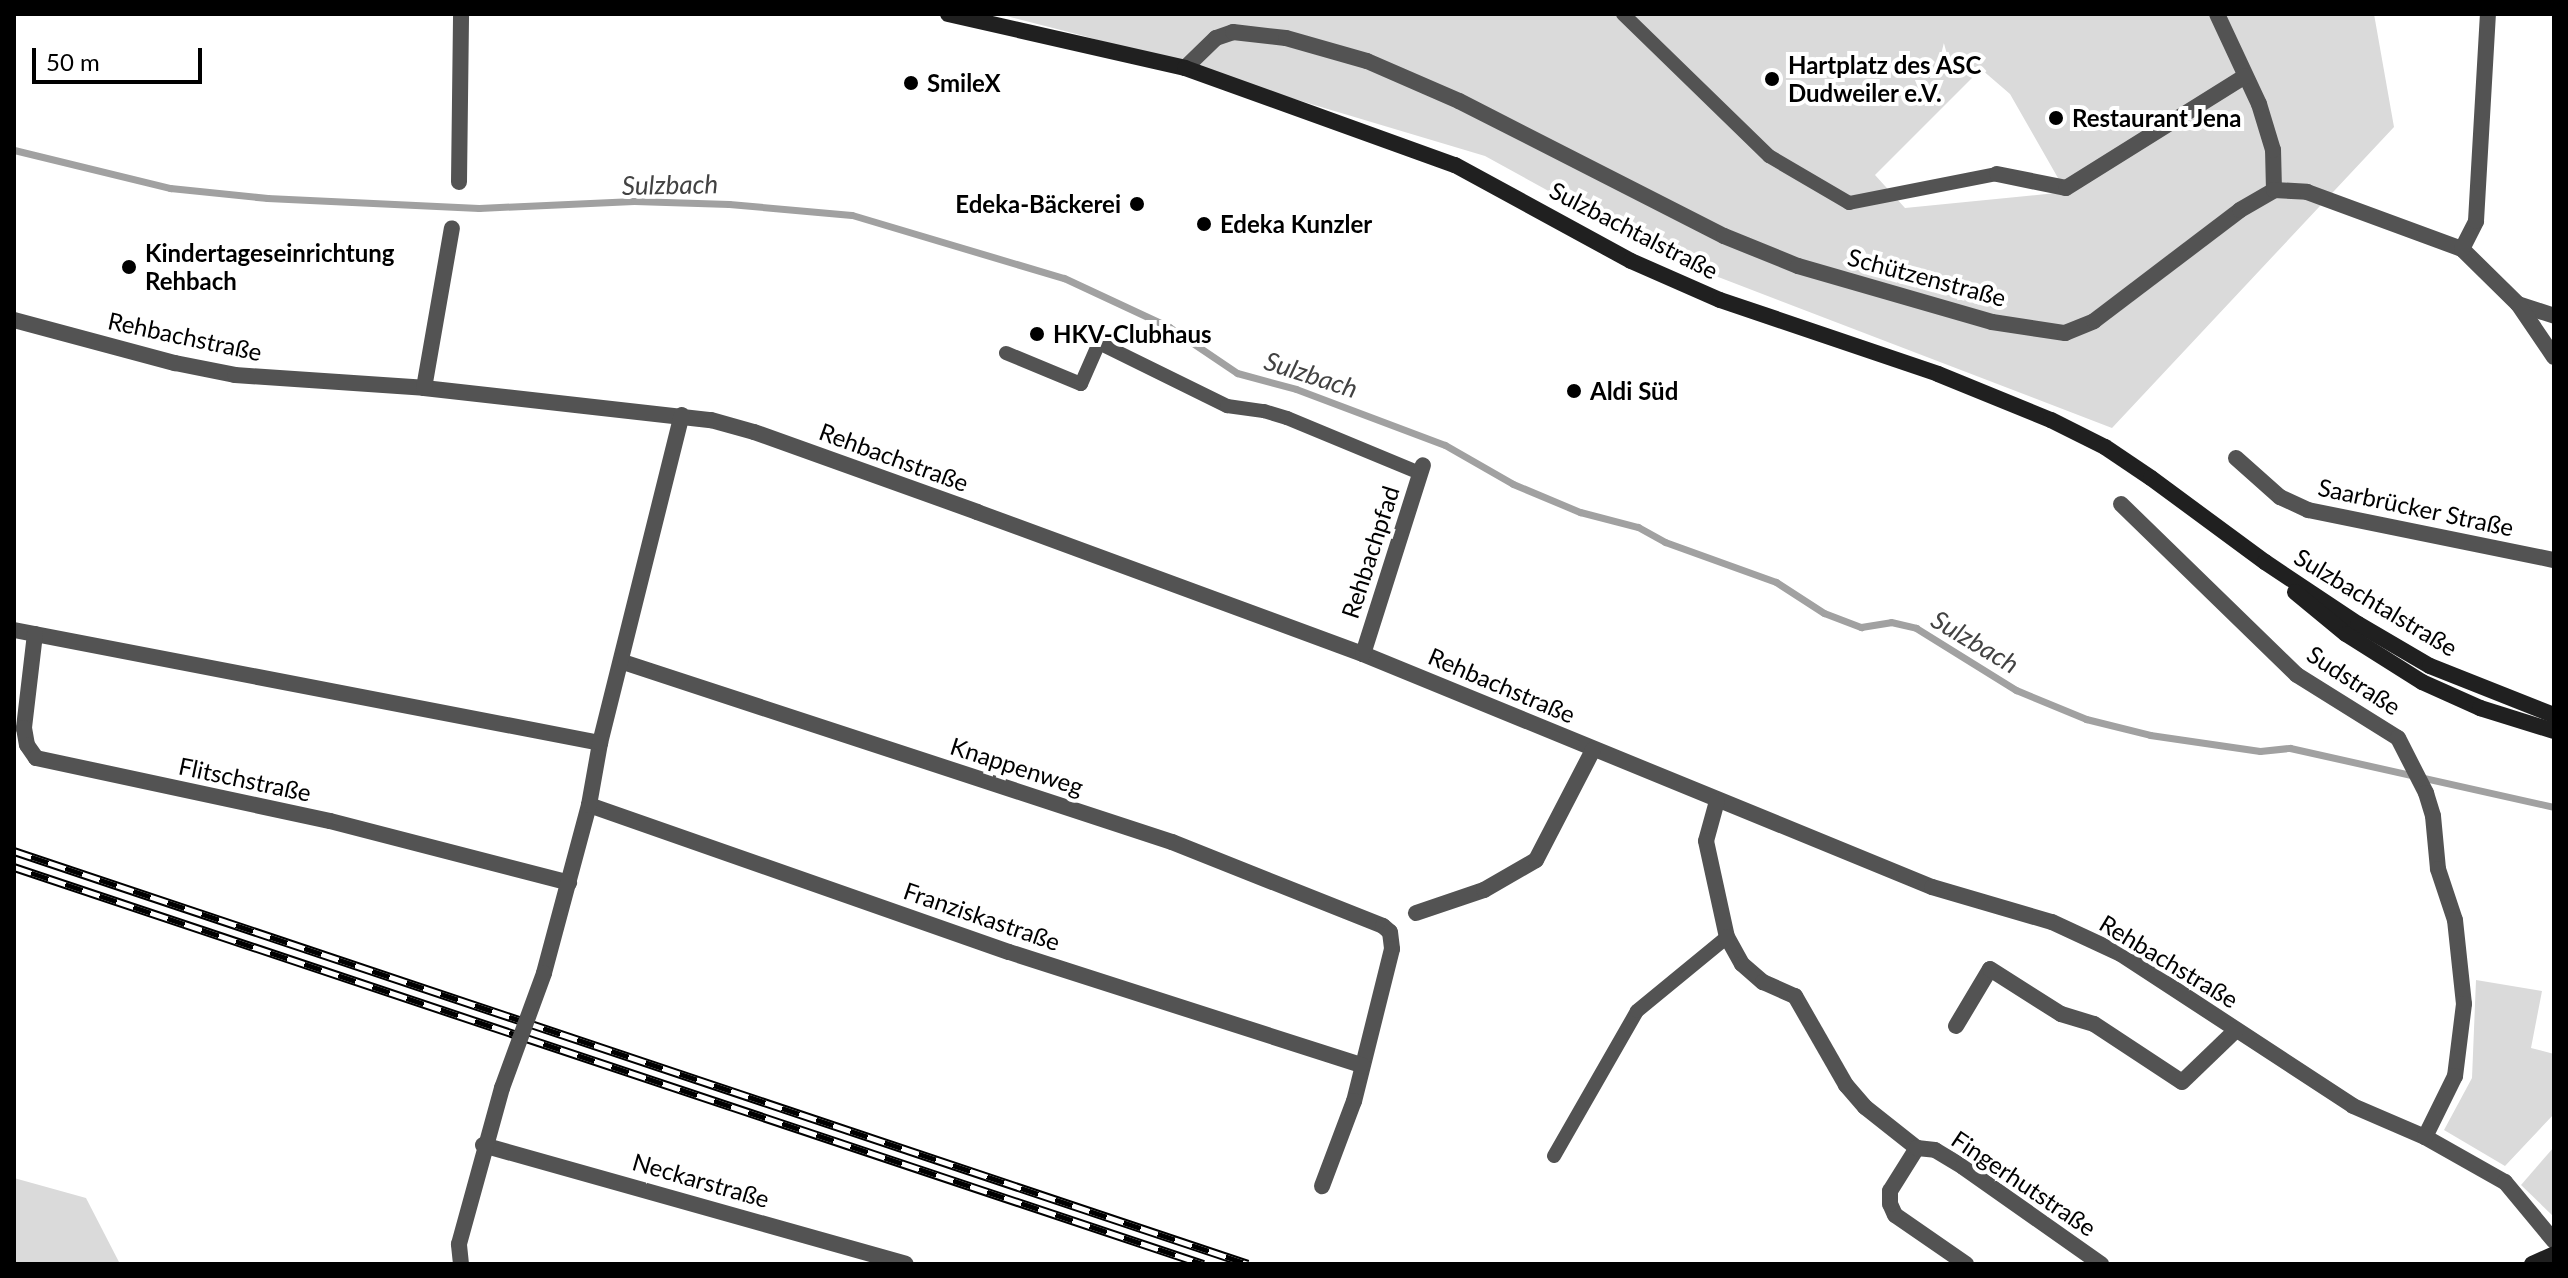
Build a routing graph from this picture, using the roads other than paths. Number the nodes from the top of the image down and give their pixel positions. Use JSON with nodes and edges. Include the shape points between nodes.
{"nodes":[{"id":1,"x":461,"y":14,"type":"edge"},
{"id":2,"x":948,"y":14,"type":"edge"},
{"id":3,"x":1623,"y":14,"type":"edge"},
{"id":4,"x":2217,"y":14,"type":"edge"},
{"id":5,"x":2488,"y":14,"type":"edge"},
{"id":6,"x":1185,"y":68,"type":"junction"},
{"id":7,"x":2245,"y":76,"type":"junction"},
{"id":8,"x":1997,"y":174,"type":"joint"},
{"id":9,"x":459,"y":182,"type":"dead end"},
{"id":10,"x":2274,"y":190,"type":"junction"},
{"id":11,"x":452,"y":228,"type":"dead end"},
{"id":12,"x":2462,"y":249,"type":"junction"},
{"id":13,"x":2518,"y":304,"type":"junction"},
{"id":14,"x":2554,"y":316,"type":"edge"},
{"id":15,"x":14,"y":320,"type":"edge"},
{"id":16,"x":1006,"y":353,"type":"dead end"},
{"id":17,"x":2554,"y":357,"type":"edge"},
{"id":18,"x":424,"y":388,"type":"junction"},
{"id":19,"x":682,"y":415,"type":"junction"},
{"id":20,"x":2236,"y":458,"type":"dead end"},
{"id":21,"x":1422,"y":469,"type":"joint"},
{"id":22,"x":2121,"y":504,"type":"dead end"},
{"id":23,"x":2554,"y":560,"type":"edge"},
{"id":24,"x":2265,"y":562,"type":"junction"},
{"id":25,"x":14,"y":630,"type":"edge"},
{"id":26,"x":35,"y":634,"type":"junction"},
{"id":27,"x":1363,"y":654,"type":"junction"},
{"id":28,"x":623,"y":662,"type":"junction"},
{"id":29,"x":2554,"y":715,"type":"edge"},
{"id":30,"x":2554,"y":731,"type":"edge"},
{"id":31,"x":600,"y":743,"type":"junction"},
{"id":32,"x":1593,"y":750,"type":"junction"},
{"id":33,"x":1717,"y":801,"type":"junction"},
{"id":34,"x":589,"y":805,"type":"junction"},
{"id":35,"x":569,"y":883,"type":"junction"},
{"id":36,"x":1416,"y":913,"type":"dead end"},
{"id":37,"x":1727,"y":937,"type":"junction"},
{"id":38,"x":1956,"y":1026,"type":"dead end"},
{"id":39,"x":2236,"y":1030,"type":"junction"},
{"id":40,"x":1362,"y":1065,"type":"junction"},
{"id":41,"x":2425,"y":1137,"type":"junction"},
{"id":42,"x":483,"y":1145,"type":"junction"},
{"id":43,"x":1917,"y":1148,"type":"junction"},
{"id":44,"x":1554,"y":1156,"type":"dead end"},
{"id":45,"x":1322,"y":1186,"type":"dead end"},
{"id":46,"x":2554,"y":1241,"type":"edge"},
{"id":47,"x":2554,"y":1254,"type":"edge"},
{"id":48,"x":877,"y":1260,"type":"edge"},
{"id":49,"x":461,"y":1264,"type":"edge"},
{"id":50,"x":906,"y":1264,"type":"edge"},
{"id":51,"x":1966,"y":1264,"type":"edge"},
{"id":52,"x":2101,"y":1264,"type":"edge"},
{"id":53,"x":2532,"y":1264,"type":"edge"}],
"edges":[{"from":1,"to":9,"type":"street"},
{"from":2,"to":6,"type":"main road","name":"Sulzbachtalstraße"},
{"from":3,"to":8,"type":"lane","via":[[1769,156],[1849,203]]},
{"from":4,"to":7,"type":"street"},
{"from":5,"to":12,"type":"street","via":[[2476,221]]},
{"from":6,"to":10,"type":"street","name":"Schützenstraße","via":[[1216,38],[1233,32],[1286,38],[1367,61],[1459,101],[1724,236],[1798,266],[1992,322],[2065,333],[2094,321]]},
{"from":6,"to":24,"type":"main road","name":"Sulzbachtalstraße","via":[[1455,165],[1631,261],[1720,300],[1938,374],[2051,420],[2105,447]]},
{"from":7,"to":8,"type":"street","via":[[2066,188]]},
{"from":7,"to":10,"type":"street","via":[[2273,150]]},
{"from":10,"to":12,"type":"street","via":[[2307,192]]},
{"from":11,"to":18,"type":"street"},
{"from":12,"to":13,"type":"street"},
{"from":13,"to":14,"type":"street"},
{"from":13,"to":17,"type":"street"},
{"from":15,"to":18,"type":"street","name":"Rehbachstraße","via":[[235,375]]},
{"from":16,"to":21,"type":"lane","via":[[1081,384],[1099,343],[1227,406],[1287,418]]},
{"from":18,"to":19,"type":"street","name":"Rehbachstraße"},
{"from":19,"to":27,"type":"street","name":"Rehbachstraße","via":[[754,432]]},
{"from":19,"to":28,"type":"street"},
{"from":20,"to":23,"type":"street","name":"Saarbrücker Straße","via":[[2280,497],[2308,510]]},
{"from":21,"to":27,"type":"street","name":"Rehbachpfad"},
{"from":22,"to":41,"type":"street","name":"Sudstraße","via":[[2297,675],[2398,738],[2426,793],[2438,869],[2455,920],[2464,1004],[2455,1076]]},
{"from":24,"to":29,"type":"main road","name":"Sulzbachtalstraße","via":[[2430,666]]},
{"from":24,"to":30,"type":"main road","name":"Sulzbachtalstraße","via":[[2316,612],[2396,667],[2480,708]]},
{"from":25,"to":26,"type":"street"},
{"from":26,"to":31,"type":"street"},
{"from":26,"to":35,"type":"street","name":"Flitschstraße","via":[[24,728],[36,758],[330,821]]},
{"from":27,"to":32,"type":"street","name":"Rehbachstraße"},
{"from":28,"to":31,"type":"street"},
{"from":28,"to":40,"type":"street","name":"Knappenweg","via":[[1172,842],[1383,926],[1390,932],[1392,949]]},
{"from":31,"to":34,"type":"street"},
{"from":32,"to":33,"type":"street","name":"Rehbachstraße"},
{"from":32,"to":36,"type":"street","via":[[1536,860],[1484,890]]},
{"from":33,"to":37,"type":"street","via":[[1706,841]]},
{"from":33,"to":39,"type":"street","name":"Rehbachstraße","via":[[1932,887],[2052,922],[2121,954]]},
{"from":34,"to":35,"type":"street"},
{"from":34,"to":40,"type":"street","name":"Franziskastraße","via":[[1009,952]]},
{"from":35,"to":42,"type":"street","bridge":true,"via":[[544,973]]},
{"from":37,"to":43,"type":"street","name":"Fingerhutstraße","via":[[1742,964],[1763,982],[1795,996],[1846,1085],[1865,1107]]},
{"from":37,"to":44,"type":"lane","via":[[1637,1011]]},
{"from":38,"to":39,"type":"street","name":"Rehbachstraße","via":[[1990,969],[2061,1014],[2094,1024],[2182,1082]]},
{"from":39,"to":41,"type":"street","name":"Rehbachstraße","via":[[2353,1106]]},
{"from":40,"to":45,"type":"street"},
{"from":41,"to":46,"type":"street","name":"Rehbachstraße","via":[[2505,1182]]},
{"from":42,"to":48,"type":"street","name":"Neckarstraße"},
{"from":42,"to":49,"type":"street","via":[[459,1244]]},
{"from":43,"to":51,"type":"street","name":"Fingerhutstraße","via":[[1890,1191],[1890,1204],[1895,1215]]},
{"from":43,"to":52,"type":"street","name":"Fingerhutstraße","via":[[1935,1150],[1963,1167]]},
{"from":47,"to":53,"type":"main road"},
{"from":48,"to":50,"type":"street","name":"Neckarstraße"}]}
